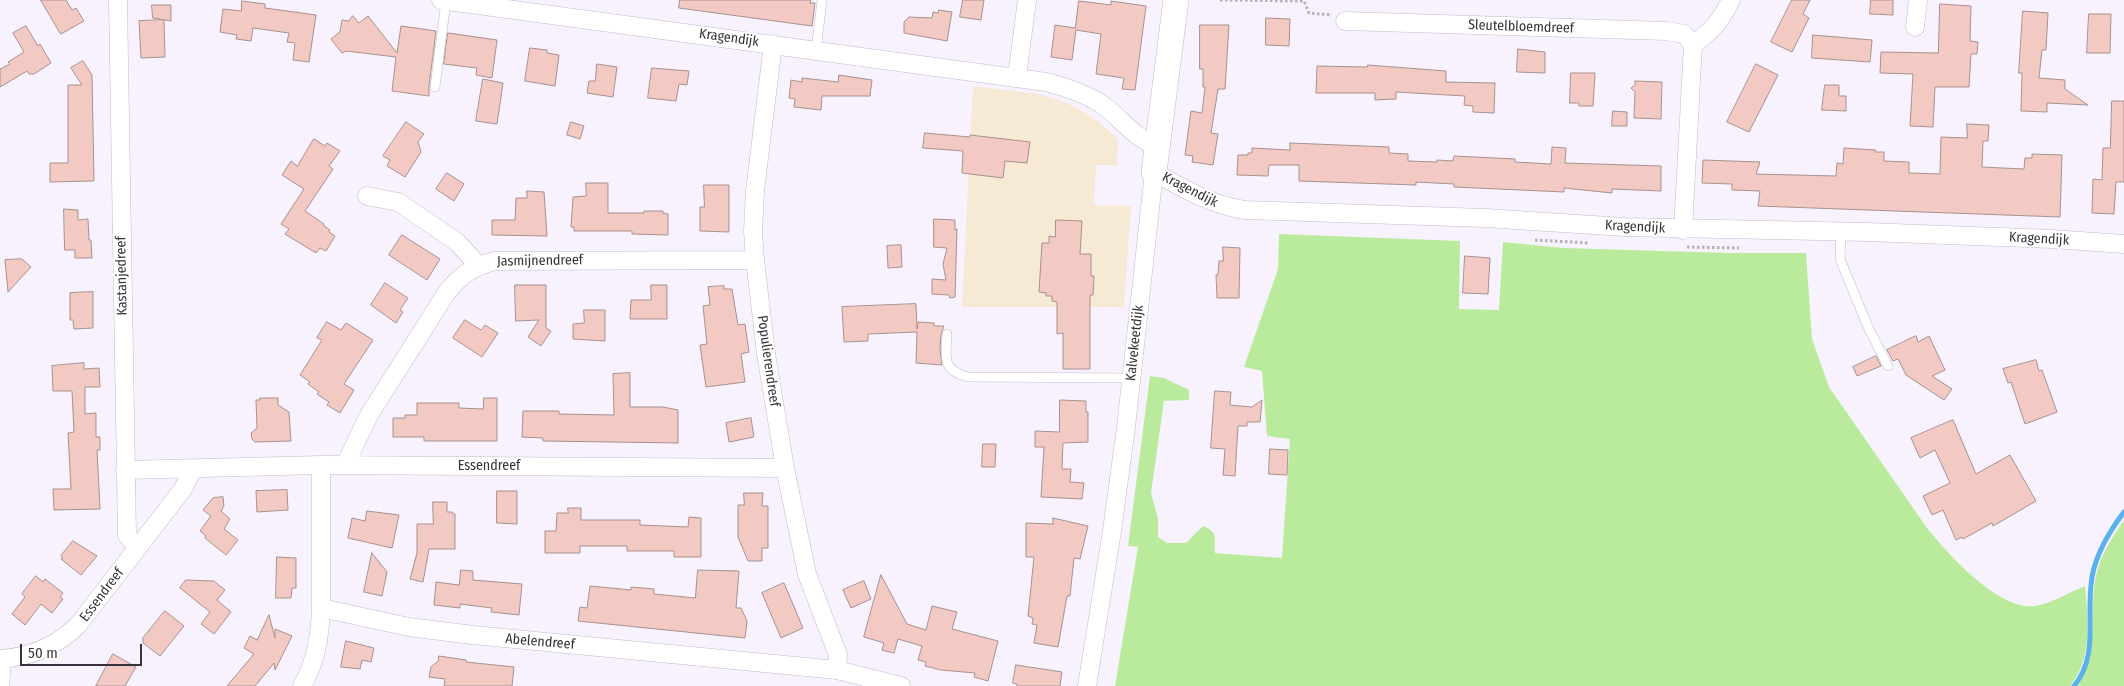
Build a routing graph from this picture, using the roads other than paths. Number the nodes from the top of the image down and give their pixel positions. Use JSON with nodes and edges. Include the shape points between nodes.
{"nodes":[{"id":1,"x":118,"y":0,"type":"edge"},
{"id":2,"x":441,"y":0,"type":"edge"},
{"id":3,"x":822,"y":0,"type":"edge"},
{"id":4,"x":1027,"y":0,"type":"edge"},
{"id":5,"x":1176,"y":0,"type":"edge"},
{"id":6,"x":1731,"y":0,"type":"edge"},
{"id":7,"x":1918,"y":0,"type":"edge"},
{"id":8,"x":446,"y":1,"type":"edge"},
{"id":9,"x":508,"y":4,"type":"edge"},
{"id":10,"x":1345,"y":21,"type":"road end"},
{"id":11,"x":1916,"y":28,"type":"dead end"},
{"id":12,"x":773,"y":44,"type":"junction"},
{"id":13,"x":1693,"y":44,"type":"junction"},
{"id":14,"x":816,"y":50,"type":"junction"},
{"id":15,"x":1017,"y":77,"type":"junction"},
{"id":16,"x":435,"y":87,"type":"dead end"},
{"id":17,"x":1157,"y":146,"type":"junction"},
{"id":18,"x":1154,"y":172,"type":"junction"},
{"id":19,"x":367,"y":196,"type":"dead end"},
{"id":20,"x":1682,"y":230,"type":"junction"},
{"id":21,"x":1841,"y":232,"type":"junction"},
{"id":22,"x":2124,"y":244,"type":"edge"},
{"id":23,"x":755,"y":260,"type":"junction"},
{"id":24,"x":478,"y":265,"type":"junction"},
{"id":25,"x":947,"y":334,"type":"dead end"},
{"id":26,"x":1888,"y":366,"type":"dead end"},
{"id":27,"x":1131,"y":378,"type":"junction"},
{"id":28,"x":321,"y":465,"type":"junction"},
{"id":29,"x":345,"y":465,"type":"junction"},
{"id":30,"x":785,"y":468,"type":"junction"},
{"id":31,"x":193,"y":469,"type":"junction"},
{"id":32,"x":125,"y":470,"type":"junction"},
{"id":33,"x":137,"y":548,"type":"junction"},
{"id":34,"x":321,"y":608,"type":"junction"},
{"id":35,"x":1,"y":659,"type":"edge"},
{"id":36,"x":837,"y":670,"type":"junction"},
{"id":37,"x":0,"y":686,"type":"edge"},
{"id":38,"x":302,"y":686,"type":"edge"},
{"id":39,"x":901,"y":686,"type":"edge"},
{"id":40,"x":1088,"y":686,"type":"edge"}],
"edges":[{"from":1,"to":32,"type":"street","name":"Kastanjedreef"},
{"from":2,"to":8,"type":"street","name":"Kragendijk"},
{"from":3,"to":14,"type":"lane"},
{"from":4,"to":15,"type":"street"},
{"from":5,"to":17,"type":"street","name":"Kalvekeetdijk"},
{"from":6,"to":13,"type":"street","via":[[1721,21]]},
{"from":7,"to":11,"type":"street"},
{"from":8,"to":9,"type":"street","name":"Kragendijk"},
{"from":8,"to":16,"type":"lane"},
{"from":9,"to":12,"type":"street","name":"Kragendijk"},
{"from":10,"to":13,"type":"street","name":"Sleutelbloemdreef","via":[[1666,32],[1684,34]]},
{"from":12,"to":14,"type":"street","name":"Kragendijk"},
{"from":12,"to":23,"type":"street","name":"Populierendreef","via":[[755,191]]},
{"from":13,"to":20,"type":"street"},
{"from":14,"to":15,"type":"street","name":"Kragendijk"},
{"from":15,"to":17,"type":"street","name":"Kragendijk","via":[[1066,88],[1102,104],[1144,142]]},
{"from":17,"to":18,"type":"street","name":"Kalvekeetdijk"},
{"from":18,"to":20,"type":"street","name":"Kragendijk","via":[[1207,201],[1245,210],[1485,218]]},
{"from":18,"to":27,"type":"street","name":"Kalvekeetdijk"},
{"from":19,"to":24,"type":"street","via":[[398,202],[457,242]]},
{"from":20,"to":21,"type":"street","name":"Kragendijk"},
{"from":21,"to":22,"type":"street","name":"Kragendijk"},
{"from":21,"to":26,"type":"lane","via":[[1840,259]]},
{"from":23,"to":24,"type":"street","name":"Jasmijnendreef","via":[[495,261]]},
{"from":23,"to":30,"type":"street","name":"Populierendreef","via":[[766,354]]},
{"from":24,"to":29,"type":"street","name":"Jasmijnendreef","via":[[460,276],[447,292],[369,415]]},
{"from":25,"to":27,"type":"lane","via":[[946,360],[957,374],[968,377]]},
{"from":27,"to":40,"type":"street","name":"Kalvekeetdijk"},
{"from":28,"to":29,"type":"street","name":"Essendreef"},
{"from":28,"to":31,"type":"street","name":"Essendreef"},
{"from":28,"to":34,"type":"street"},
{"from":29,"to":30,"type":"street","name":"Essendreef"},
{"from":30,"to":36,"type":"street","name":"Populierendreef","via":[[807,574],[838,655]]},
{"from":31,"to":32,"type":"street","name":"Essendreef"},
{"from":31,"to":33,"type":"street","name":"Essendreef","via":[[184,489]]},
{"from":32,"to":33,"type":"street","name":"Kastanjedreef","via":[[127,535]]},
{"from":33,"to":35,"type":"street","name":"Essendreef","via":[[65,638],[41,652]]},
{"from":34,"to":36,"type":"street","name":"Abelendreef","via":[[409,627],[473,635]]},
{"from":34,"to":38,"type":"street","via":[[320,637],[310,672]]},
{"from":35,"to":37,"type":"street"},
{"from":36,"to":39,"type":"street","name":"Abelendreef"}]}
